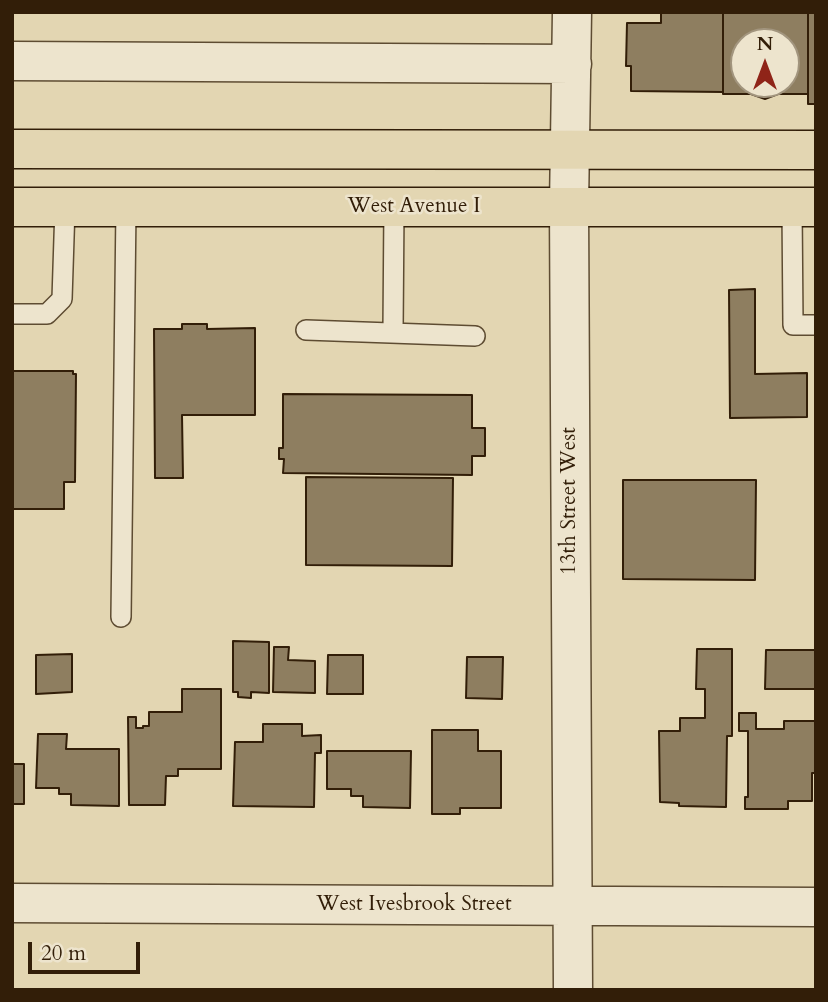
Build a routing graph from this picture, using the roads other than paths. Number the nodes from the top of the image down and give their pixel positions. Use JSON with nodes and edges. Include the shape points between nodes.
{"nodes":[{"id":1,"x":572,"y":12,"type":"edge"},
{"id":2,"x":12,"y":61,"type":"edge"},
{"id":3,"x":572,"y":64,"type":"junction"},
{"id":4,"x":12,"y":149,"type":"edge"},
{"id":5,"x":81,"y":149,"type":"junction"},
{"id":6,"x":570,"y":149,"type":"junction"},
{"id":7,"x":816,"y":150,"type":"edge"},
{"id":8,"x":12,"y":169,"type":"edge"},
{"id":9,"x":569,"y":206,"type":"junction"},
{"id":10,"x":12,"y":207,"type":"edge"},
{"id":11,"x":65,"y":207,"type":"junction"},
{"id":12,"x":394,"y":207,"type":"junction"},
{"id":13,"x":804,"y":207,"type":"edge"},
{"id":14,"x":126,"y":208,"type":"junction"},
{"id":15,"x":12,"y":314,"type":"edge"},
{"id":16,"x":816,"y":325,"type":"edge"},
{"id":17,"x":306,"y":330,"type":"dead end"},
{"id":18,"x":393,"y":331,"type":"junction"},
{"id":19,"x":475,"y":336,"type":"dead end"},
{"id":20,"x":121,"y":617,"type":"dead end"},
{"id":21,"x":12,"y":903,"type":"edge"},
{"id":22,"x":574,"y":905,"type":"junction"},
{"id":23,"x":816,"y":907,"type":"edge"},
{"id":24,"x":573,"y":990,"type":"edge"}],
"edges":[{"from":1,"to":3,"type":"street","name":"13th Street West"},
{"from":2,"to":3,"type":"street"},
{"from":3,"to":6,"type":"street","name":"13th Street West"},
{"from":4,"to":5,"type":"main road"},
{"from":5,"to":6,"type":"main road"},
{"from":5,"to":8,"type":"main road"},
{"from":6,"to":7,"type":"main road"},
{"from":6,"to":9,"type":"street","name":"13th Street West"},
{"from":9,"to":12,"type":"main road","name":"West Avenue I"},
{"from":9,"to":13,"type":"main road","name":"West Avenue I"},
{"from":9,"to":22,"type":"street","name":"13th Street West"},
{"from":10,"to":11,"type":"main road","name":"West Avenue I"},
{"from":11,"to":14,"type":"main road","name":"West Avenue I"},
{"from":11,"to":15,"type":"lane","via":[[62,299],[47,314]]},
{"from":12,"to":14,"type":"main road","name":"West Avenue I"},
{"from":12,"to":18,"type":"lane"},
{"from":13,"to":16,"type":"lane","via":[[793,325]]},
{"from":14,"to":20,"type":"lane"},
{"from":17,"to":18,"type":"lane"},
{"from":18,"to":19,"type":"lane"},
{"from":21,"to":22,"type":"street","name":"West Ivesbrook Street"},
{"from":22,"to":23,"type":"street","name":"West Ivesbrook Street"},
{"from":22,"to":24,"type":"street","name":"13th Street West"}]}
